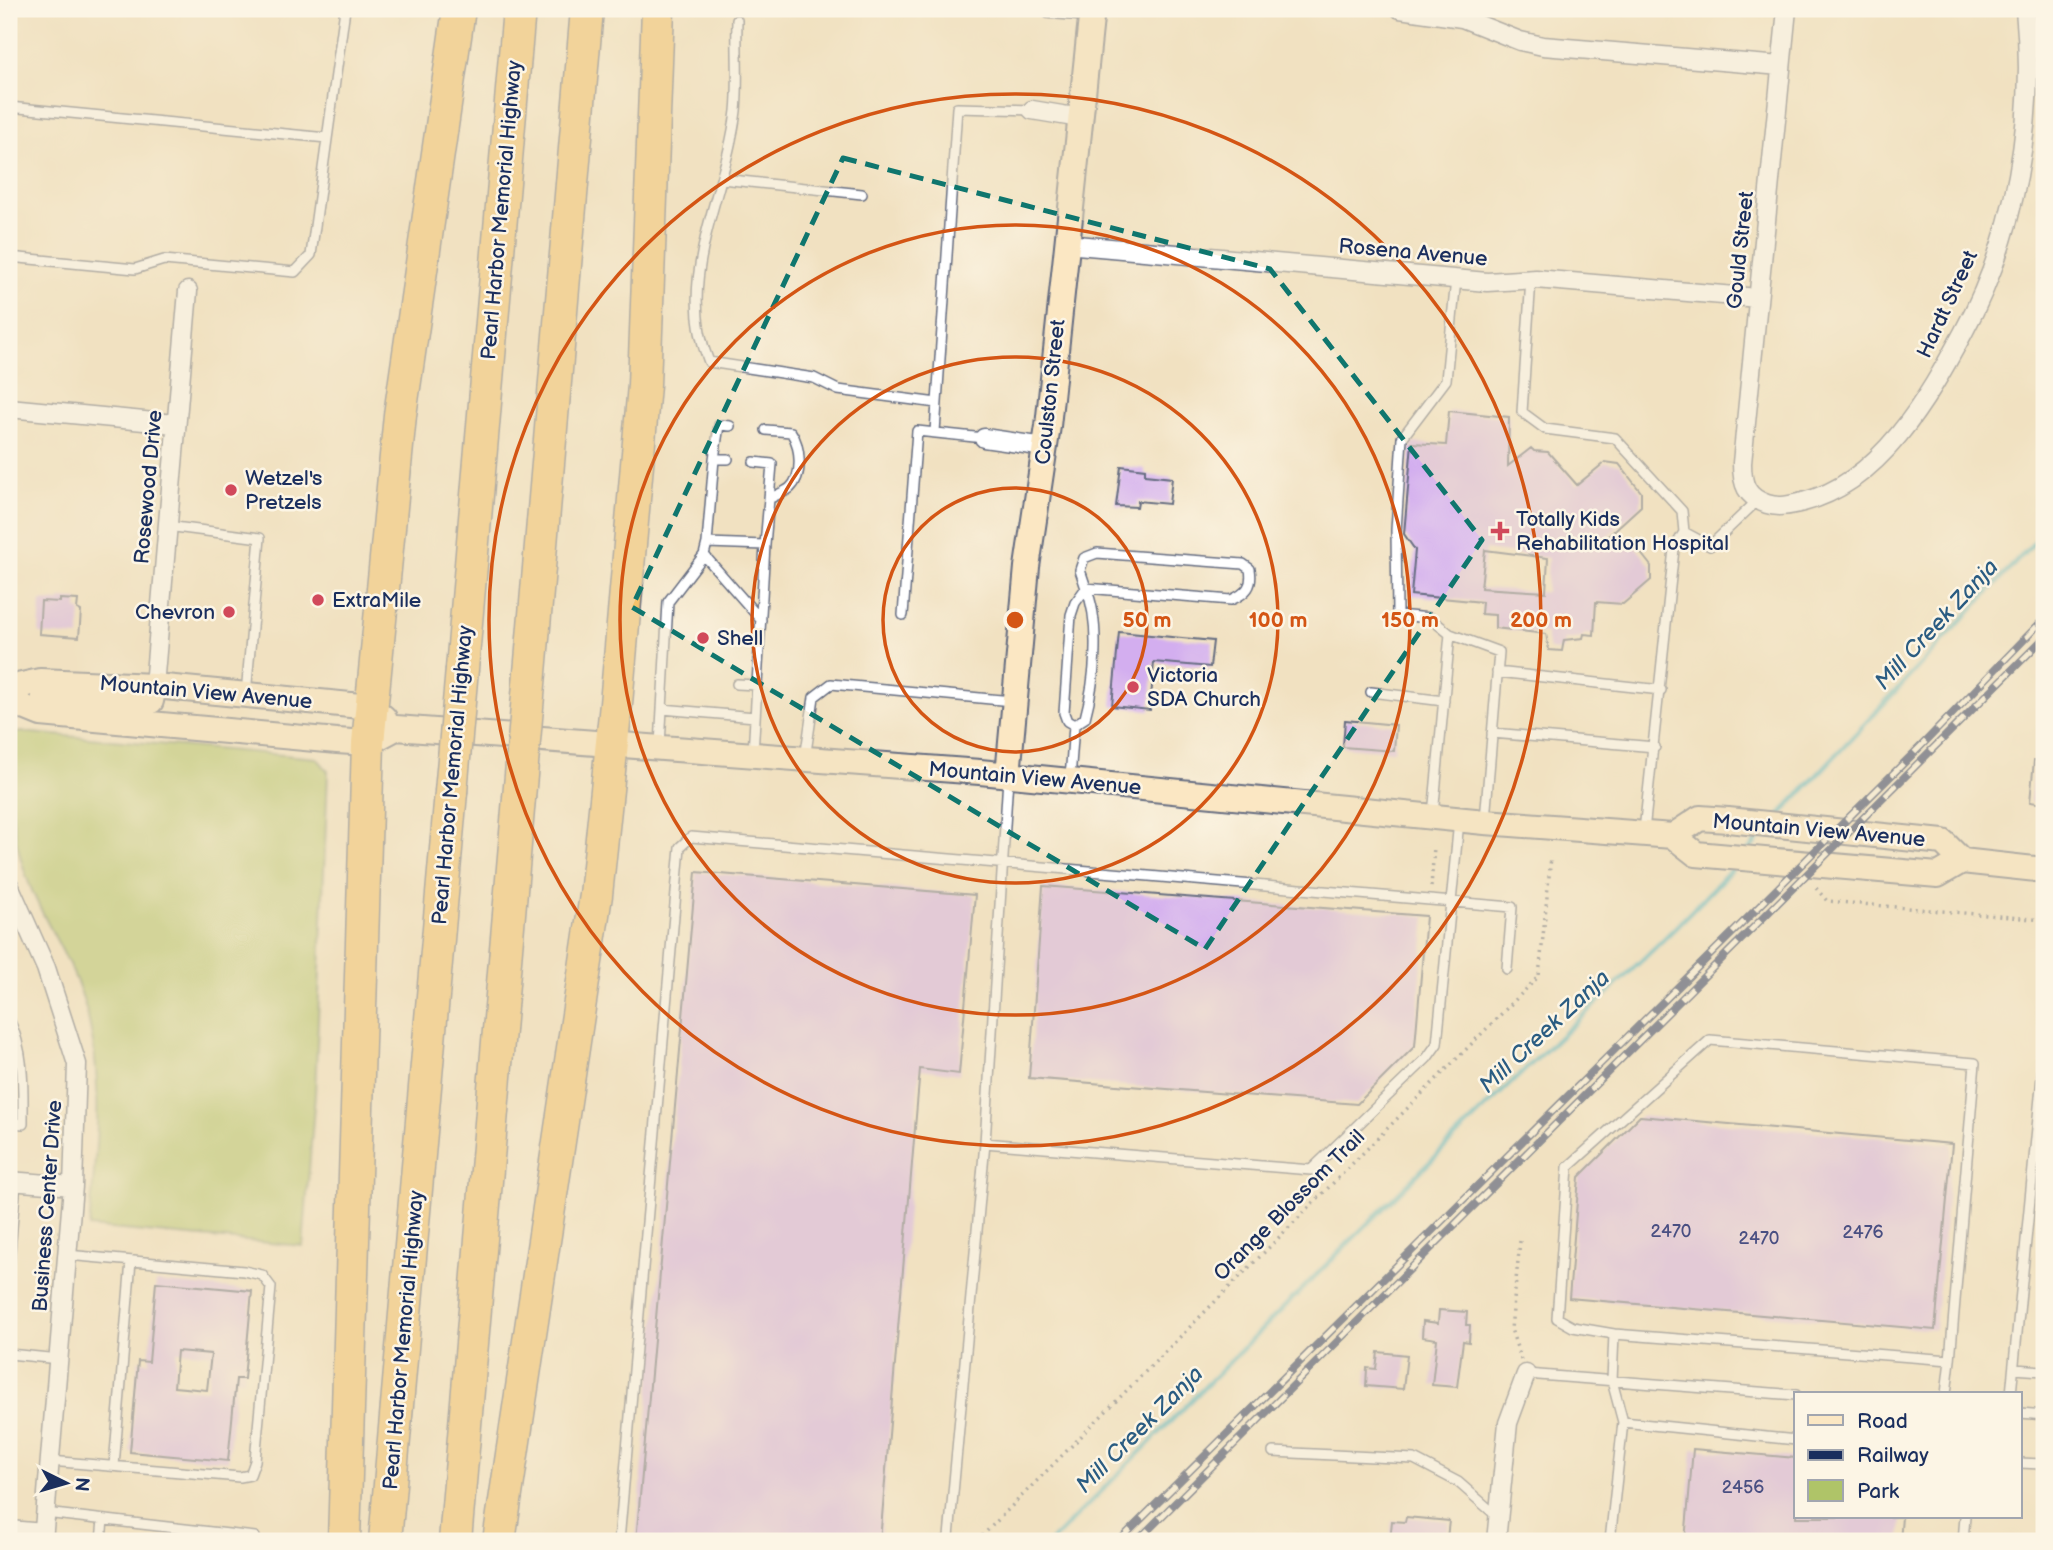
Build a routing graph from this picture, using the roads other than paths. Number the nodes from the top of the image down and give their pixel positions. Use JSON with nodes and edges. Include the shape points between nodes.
{"nodes":[{"id":1,"x":345,"y":9,"type":"edge"},
{"id":2,"x":458,"y":9,"type":"edge"},
{"id":3,"x":519,"y":9,"type":"edge"},
{"id":4,"x":587,"y":9,"type":"edge"},
{"id":5,"x":658,"y":9,"type":"edge"},
{"id":6,"x":1050,"y":9,"type":"edge"},
{"id":7,"x":1400,"y":9,"type":"edge"},
{"id":8,"x":1787,"y":9,"type":"edge"},
{"id":9,"x":2025,"y":9,"type":"edge"},
{"id":10,"x":1092,"y":10,"type":"edge"},
{"id":11,"x":737,"y":20,"type":"dead end"},
{"id":12,"x":1782,"y":66,"type":"junction"},
{"id":13,"x":9,"y":107,"type":"edge"},
{"id":14,"x":1032,"y":110,"type":"joint"},
{"id":15,"x":1080,"y":118,"type":"junction"},
{"id":16,"x":327,"y":138,"type":"junction"},
{"id":17,"x":722,"y":179,"type":"junction"},
{"id":18,"x":862,"y":194,"type":"dead end"},
{"id":19,"x":1066,"y":244,"type":"junction"},
{"id":20,"x":9,"y":257,"type":"edge"},
{"id":21,"x":1456,"y":279,"type":"junction"},
{"id":22,"x":1531,"y":279,"type":"junction"},
{"id":23,"x":188,"y":291,"type":"dead end"},
{"id":24,"x":1758,"y":298,"type":"junction"},
{"id":25,"x":937,"y":403,"type":"junction"},
{"id":26,"x":9,"y":408,"type":"edge"},
{"id":27,"x":175,"y":424,"type":"junction"},
{"id":28,"x":730,"y":426,"type":"dead end"},
{"id":29,"x":766,"y":430,"type":"dead end"},
{"id":30,"x":935,"y":432,"type":"junction"},
{"id":31,"x":984,"y":438,"type":"joint"},
{"id":32,"x":1045,"y":447,"type":"junction"},
{"id":33,"x":714,"y":458,"type":"junction"},
{"id":34,"x":728,"y":459,"type":"dead end"},
{"id":35,"x":754,"y":461,"type":"dead end"},
{"id":36,"x":1753,"y":498,"type":"junction"},
{"id":37,"x":769,"y":499,"type":"junction"},
{"id":38,"x":167,"y":526,"type":"junction"},
{"id":39,"x":1684,"y":532,"type":"junction"},
{"id":40,"x":707,"y":542,"type":"junction"},
{"id":41,"x":765,"y":545,"type":"junction"},
{"id":42,"x":704,"y":555,"type":"junction"},
{"id":43,"x":1086,"y":588,"type":"junction"},
{"id":44,"x":903,"y":615,"type":"dead end"},
{"id":45,"x":761,"y":620,"type":"junction"},
{"id":46,"x":1450,"y":634,"type":"junction"},
{"id":47,"x":1497,"y":672,"type":"junction"},
{"id":48,"x":737,"y":684,"type":"dead end"},
{"id":49,"x":757,"y":685,"type":"junction"},
{"id":50,"x":154,"y":686,"type":"junction"},
{"id":51,"x":9,"y":688,"type":"edge"},
{"id":52,"x":1661,"y":690,"type":"junction"},
{"id":53,"x":1371,"y":691,"type":"dead end"},
{"id":54,"x":9,"y":694,"type":"edge"},
{"id":55,"x":246,"y":695,"type":"junction"},
{"id":56,"x":9,"y":701,"type":"edge"},
{"id":57,"x":1015,"y":701,"type":"junction"},
{"id":58,"x":1444,"y":701,"type":"junction"},
{"id":59,"x":372,"y":708,"type":"junction"},
{"id":60,"x":662,"y":709,"type":"junction"},
{"id":61,"x":754,"y":717,"type":"junction"},
{"id":62,"x":1074,"y":725,"type":"junction"},
{"id":63,"x":396,"y":728,"type":"junction"},
{"id":64,"x":1492,"y":733,"type":"junction"},
{"id":65,"x":368,"y":743,"type":"junction"},
{"id":66,"x":612,"y":746,"type":"junction"},
{"id":67,"x":1655,"y":747,"type":"junction"},
{"id":68,"x":660,"y":749,"type":"junction"},
{"id":69,"x":753,"y":756,"type":"junction"},
{"id":70,"x":805,"y":761,"type":"junction"},
{"id":71,"x":1008,"y":775,"type":"junction"},
{"id":72,"x":1070,"y":781,"type":"junction"},
{"id":73,"x":1432,"y":817,"type":"junction"},
{"id":74,"x":1459,"y":820,"type":"junction"},
{"id":75,"x":1485,"y":822,"type":"junction"},
{"id":76,"x":1644,"y":834,"type":"junction"},
{"id":77,"x":1673,"y":836,"type":"junction"},
{"id":78,"x":1962,"y":861,"type":"junction"},
{"id":79,"x":1004,"y":863,"type":"junction"},
{"id":80,"x":2044,"y":870,"type":"edge"},
{"id":81,"x":9,"y":885,"type":"edge"},
{"id":82,"x":1452,"y":902,"type":"junction"},
{"id":83,"x":1507,"y":969,"type":"dead end"},
{"id":84,"x":9,"y":1019,"type":"edge"},
{"id":85,"x":2044,"y":1056,"type":"edge"},
{"id":86,"x":9,"y":1123,"type":"edge"},
{"id":87,"x":985,"y":1143,"type":"junction"},
{"id":88,"x":12,"y":1181,"type":"edge"},
{"id":89,"x":73,"y":1186,"type":"junction"},
{"id":90,"x":67,"y":1255,"type":"junction"},
{"id":91,"x":131,"y":1261,"type":"junction"},
{"id":92,"x":9,"y":1264,"type":"edge"},
{"id":93,"x":1614,"y":1334,"type":"junction"},
{"id":94,"x":9,"y":1354,"type":"edge"},
{"id":95,"x":59,"y":1359,"type":"junction"},
{"id":96,"x":1950,"y":1360,"type":"junction"},
{"id":97,"x":2014,"y":1369,"type":"junction"},
{"id":98,"x":2044,"y":1371,"type":"edge"},
{"id":99,"x":1525,"y":1374,"type":"joint"},
{"id":100,"x":1612,"y":1381,"type":"junction"},
{"id":101,"x":1946,"y":1392,"type":"edge"},
{"id":102,"x":2011,"y":1392,"type":"edge"},
{"id":103,"x":1794,"y":1395,"type":"edge"},
{"id":104,"x":2022,"y":1413,"type":"edge"},
{"id":105,"x":2044,"y":1415,"type":"edge"},
{"id":106,"x":1623,"y":1422,"type":"junction"},
{"id":107,"x":1794,"y":1440,"type":"edge"},
{"id":108,"x":1273,"y":1452,"type":"dead end"},
{"id":109,"x":50,"y":1461,"type":"junction"},
{"id":110,"x":2022,"y":1463,"type":"edge"},
{"id":111,"x":2044,"y":1464,"type":"edge"},
{"id":112,"x":114,"y":1466,"type":"junction"},
{"id":113,"x":46,"y":1513,"type":"junction"},
{"id":114,"x":1498,"y":1517,"type":"junction"},
{"id":115,"x":1965,"y":1518,"type":"edge"},
{"id":116,"x":103,"y":1520,"type":"junction"},
{"id":117,"x":9,"y":1530,"type":"edge"},
{"id":118,"x":43,"y":1537,"type":"edge"},
{"id":119,"x":101,"y":1541,"type":"edge"},
{"id":120,"x":254,"y":1541,"type":"edge"},
{"id":121,"x":344,"y":1541,"type":"edge"},
{"id":122,"x":385,"y":1541,"type":"edge"},
{"id":123,"x":455,"y":1541,"type":"edge"},
{"id":124,"x":499,"y":1541,"type":"edge"},
{"id":125,"x":618,"y":1541,"type":"edge"},
{"id":126,"x":945,"y":1541,"type":"edge"},
{"id":127,"x":1496,"y":1541,"type":"edge"},
{"id":128,"x":1611,"y":1541,"type":"edge"},
{"id":129,"x":1963,"y":1541,"type":"edge"}],
"edges":[{"from":1,"to":16,"type":"lane"},
{"from":2,"to":59,"type":"highway","via":[[400,415]]},
{"from":3,"to":122,"type":"highway","name":"Pearl Harbor Memorial Highway","bridge":true},
{"from":4,"to":123,"type":"highway","bridge":true},
{"from":5,"to":66,"type":"highway","via":[[644,385]]},
{"from":6,"to":10,"type":"street"},
{"from":7,"to":12,"type":"street","via":[[1462,18],[1543,46]]},
{"from":8,"to":12,"type":"street","name":"Gould Street"},
{"from":9,"to":36,"type":"street","name":"Hardt Street","via":[[2029,75],[2019,164],[1998,250],[1964,331],[1916,410],[1851,481],[1831,493],[1785,506]]},
{"from":10,"to":15,"type":"main road","name":"Coulston Street"},
{"from":11,"to":17,"type":"lane","via":[[736,110]]},
{"from":12,"to":24,"type":"street","name":"Gould Street"},
{"from":13,"to":16,"type":"lane"},
{"from":14,"to":15,"type":"street"},
{"from":14,"to":25,"type":"lane","via":[[957,108]]},
{"from":15,"to":19,"type":"main road","name":"Coulston Street"},
{"from":16,"to":20,"type":"lane","via":[[311,255],[295,272],[164,260],[135,269]]},
{"from":17,"to":18,"type":"lane"},
{"from":17,"to":25,"type":"lane","via":[[706,228],[696,293],[701,344],[709,362],[814,378],[838,390]]},
{"from":19,"to":21,"type":"street","name":"Rosena Avenue"},
{"from":19,"to":32,"type":"main road","name":"Coulston Street"},
{"from":21,"to":22,"type":"street","name":"Rosena Avenue"},
{"from":21,"to":46,"type":"lane","via":[[1446,380],[1402,438],[1396,530],[1397,615],[1430,618]]},
{"from":22,"to":24,"type":"street","name":"Rosena Avenue"},
{"from":22,"to":39,"type":"lane","via":[[1522,412],[1545,429],[1615,438],[1682,511]]},
{"from":23,"to":27,"type":"street","name":"Rosewood Drive"},
{"from":24,"to":36,"type":"street","name":"Gould Street","via":[[1742,463],[1742,482]]},
{"from":25,"to":30,"type":"lane"},
{"from":26,"to":27,"type":"street"},
{"from":27,"to":38,"type":"street","name":"Rosewood Drive"},
{"from":28,"to":33,"type":"lane","via":[[719,425]]},
{"from":29,"to":37,"type":"lane","via":[[792,432],[799,443],[797,477],[790,488]]},
{"from":30,"to":31,"type":"lane"},
{"from":30,"to":44,"type":"lane","via":[[917,431]]},
{"from":31,"to":32,"type":"street"},
{"from":32,"to":57,"type":"main road","name":"Coulston Street","via":[[1027,567]]},
{"from":33,"to":34,"type":"lane"},
{"from":33,"to":40,"type":"lane"},
{"from":35,"to":37,"type":"lane","via":[[772,464]]},
{"from":36,"to":39,"type":"lane","via":[[1710,546]]},
{"from":37,"to":41,"type":"lane"},
{"from":38,"to":50,"type":"street","name":"Rosewood Drive"},
{"from":38,"to":55,"type":"lane","via":[[260,538]]},
{"from":39,"to":52,"type":"lane","via":[[1674,549]]},
{"from":40,"to":41,"type":"lane"},
{"from":40,"to":42,"type":"lane"},
{"from":41,"to":45,"type":"lane"},
{"from":42,"to":45,"type":"lane"},
{"from":42,"to":60,"type":"lane","via":[[668,601],[669,678]]},
{"from":43,"to":43,"type":"lane","via":[[1231,600],[1248,590],[1252,580],[1250,569],[1243,564],[1097,553],[1084,558],[1080,570]]},
{"from":43,"to":62,"type":"lane","via":[[1096,620],[1089,704],[1085,718]]},
{"from":43,"to":62,"type":"lane","via":[[1070,615],[1064,713]]},
{"from":45,"to":49,"type":"lane"},
{"from":46,"to":47,"type":"lane","via":[[1499,652]]},
{"from":46,"to":58,"type":"lane"},
{"from":47,"to":52,"type":"lane"},
{"from":47,"to":64,"type":"lane"},
{"from":48,"to":49,"type":"lane"},
{"from":49,"to":61,"type":"lane"},
{"from":50,"to":51,"type":"main road","name":"Mountain View Avenue","via":[[40,681]]},
{"from":50,"to":54,"type":"main road","via":[[151,701],[142,705]]},
{"from":50,"to":55,"type":"main road","name":"Mountain View Avenue"},
{"from":52,"to":67,"type":"lane"},
{"from":53,"to":58,"type":"lane"},
{"from":55,"to":59,"type":"main road","name":"Mountain View Avenue"},
{"from":56,"to":65,"type":"main road","name":"Mountain View Avenue","via":[[41,714]]},
{"from":57,"to":70,"type":"lane","via":[[831,684],[814,697]]},
{"from":57,"to":71,"type":"main road","name":"Coulston Street"},
{"from":58,"to":73,"type":"lane"},
{"from":59,"to":63,"type":"main road"},
{"from":59,"to":65,"type":"highway"},
{"from":60,"to":61,"type":"lane"},
{"from":60,"to":68,"type":"lane"},
{"from":61,"to":69,"type":"lane"},
{"from":62,"to":72,"type":"lane"},
{"from":63,"to":65,"type":"main road"},
{"from":63,"to":66,"type":"main road","name":"Mountain View Avenue"},
{"from":64,"to":67,"type":"lane"},
{"from":64,"to":75,"type":"lane"},
{"from":65,"to":121,"type":"highway"},
{"from":66,"to":68,"type":"main road","name":"Mountain View Avenue"},
{"from":66,"to":124,"type":"highway","via":[[596,895]]},
{"from":67,"to":76,"type":"lane"},
{"from":68,"to":69,"type":"main road","name":"Mountain View Avenue"},
{"from":69,"to":70,"type":"main road","name":"Mountain View Avenue"},
{"from":70,"to":71,"type":"main road","name":"Mountain View Avenue"},
{"from":71,"to":72,"type":"main road","name":"Mountain View Avenue"},
{"from":71,"to":79,"type":"lane"},
{"from":72,"to":73,"type":"main road","name":"Mountain View Avenue"},
{"from":73,"to":74,"type":"main road","name":"Mountain View Avenue"},
{"from":74,"to":75,"type":"main road","name":"Mountain View Avenue"},
{"from":74,"to":82,"type":"lane"},
{"from":75,"to":76,"type":"main road","name":"Mountain View Avenue"},
{"from":76,"to":77,"type":"main road","name":"Mountain View Avenue"},
{"from":77,"to":78,"type":"main road","name":"Mountain View Avenue","via":[[1696,854],[1938,875]]},
{"from":77,"to":78,"type":"main road","name":"Mountain View Avenue","via":[[1700,818],[1728,820],[1943,842]]},
{"from":78,"to":80,"type":"main road","name":"Mountain View Avenue"},
{"from":79,"to":82,"type":"lane"},
{"from":79,"to":87,"type":"lane"},
{"from":79,"to":125,"type":"lane","via":[[691,837],[680,847]]},
{"from":81,"to":89,"type":"street","name":"Business Center Drive","via":[[46,968],[77,1064]]},
{"from":82,"to":83,"type":"lane","via":[[1512,907]]},
{"from":82,"to":87,"type":"lane","via":[[1437,1044],[1311,1170]]},
{"from":84,"to":86,"type":"lane","via":[[18,1038],[23,1071],[23,1124]]},
{"from":85,"to":97,"type":"lane"},
{"from":87,"to":126,"type":"lane","via":[[949,1537]]},
{"from":88,"to":89,"type":"street"},
{"from":88,"to":92,"type":"lane"},
{"from":89,"to":90,"type":"street","name":"Business Center Drive"},
{"from":90,"to":91,"type":"lane"},
{"from":90,"to":95,"type":"street","name":"Business Center Drive"},
{"from":91,"to":112,"type":"lane"},
{"from":91,"to":112,"type":"lane","via":[[244,1271],[262,1275],[271,1287],[250,1475]]},
{"from":93,"to":96,"type":"lane"},
{"from":93,"to":96,"type":"lane","via":[[1573,1327],[1557,1318],[1568,1167],[1710,1040],[1975,1063]]},
{"from":93,"to":100,"type":"lane"},
{"from":94,"to":95,"type":"lane"},
{"from":95,"to":109,"type":"street","name":"Business Center Drive"},
{"from":96,"to":101,"type":"lane"},
{"from":97,"to":98,"type":"lane"},
{"from":97,"to":102,"type":"lane"},
{"from":99,"to":100,"type":"lane"},
{"from":99,"to":114,"type":"street","via":[[1508,1423]]},
{"from":100,"to":103,"type":"lane"},
{"from":100,"to":106,"type":"lane"},
{"from":104,"to":105,"type":"lane"},
{"from":106,"to":107,"type":"lane"},
{"from":106,"to":128,"type":"lane"},
{"from":108,"to":114,"type":"lane","via":[[1414,1459],[1458,1482]]},
{"from":109,"to":112,"type":"lane"},
{"from":109,"to":113,"type":"street","name":"Business Center Drive"},
{"from":110,"to":111,"type":"lane"},
{"from":113,"to":116,"type":"lane"},
{"from":113,"to":118,"type":"street","name":"Business Center Drive"},
{"from":114,"to":127,"type":"street"},
{"from":115,"to":129,"type":"lane"},
{"from":116,"to":119,"type":"lane"},
{"from":116,"to":120,"type":"lane","via":[[255,1537]]},
{"from":117,"to":118,"type":"street"}]}
